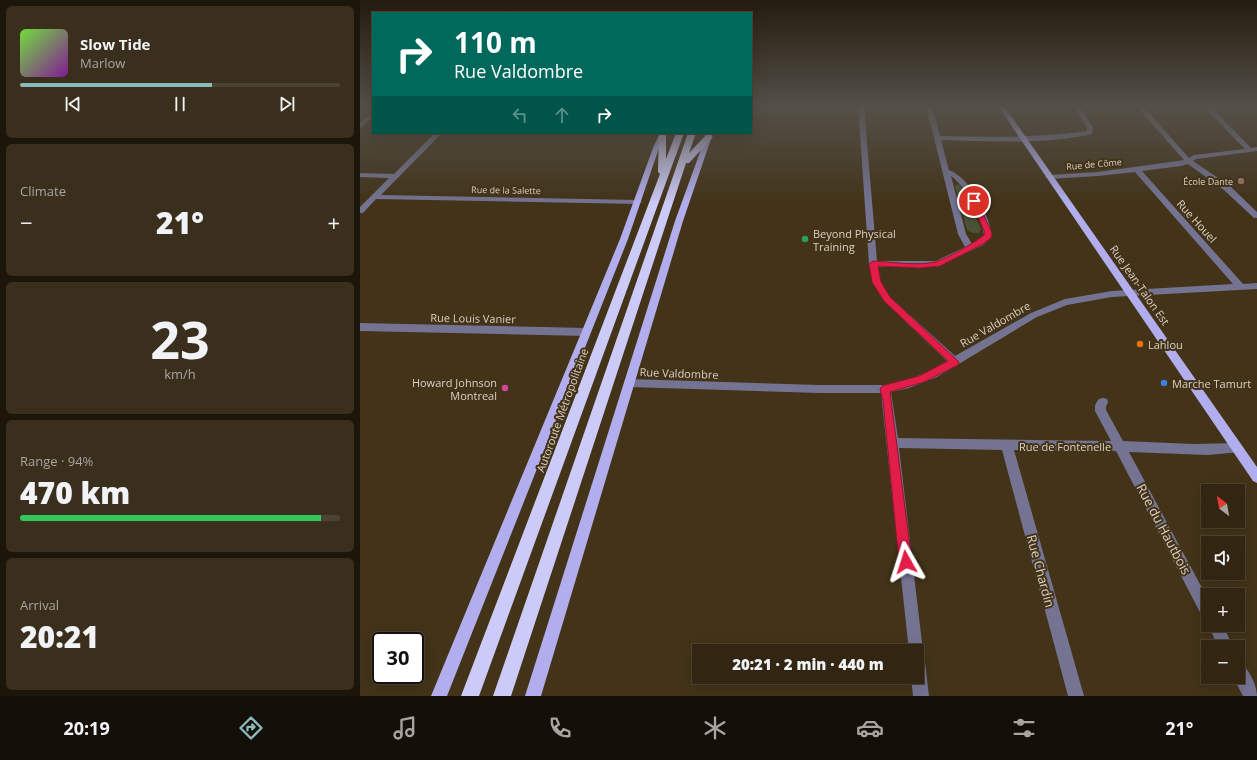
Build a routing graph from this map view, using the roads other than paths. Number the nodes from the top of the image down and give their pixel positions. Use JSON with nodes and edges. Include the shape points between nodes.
{"nodes":[{"id":1,"x":434,"y":138,"type":"edge"},
{"id":2,"x":661,"y":138,"type":"edge"},
{"id":3,"x":663,"y":138,"type":"edge"},
{"id":4,"x":678,"y":138,"type":"edge"},
{"id":5,"x":690,"y":138,"type":"edge"},
{"id":6,"x":706,"y":138,"type":"edge"},
{"id":7,"x":708,"y":138,"type":"edge"},
{"id":8,"x":863,"y":138,"type":"edge"},
{"id":9,"x":937,"y":138,"type":"edge"},
{"id":10,"x":978,"y":138,"type":"edge"},
{"id":11,"x":1032,"y":138,"type":"edge"},
{"id":12,"x":1166,"y":138,"type":"edge"},
{"id":13,"x":1241,"y":138,"type":"edge"},
{"id":14,"x":1023,"y":139,"type":"junction"},
{"id":15,"x":1253,"y":150,"type":"edge"},
{"id":16,"x":1188,"y":161,"type":"junction"},
{"id":17,"x":681,"y":167,"type":"junction"},
{"id":18,"x":1136,"y":169,"type":"junction"},
{"id":19,"x":945,"y":171,"type":"junction"},
{"id":20,"x":360,"y":175,"type":"edge"},
{"id":21,"x":396,"y":176,"type":"junction"},
{"id":22,"x":1049,"y":177,"type":"junction"},
{"id":23,"x":662,"y":180,"type":"junction"},
{"id":24,"x":374,"y":197,"type":"junction"},
{"id":25,"x":638,"y":202,"type":"junction"},
{"id":26,"x":360,"y":212,"type":"edge"},
{"id":27,"x":1257,"y":216,"type":"edge"},
{"id":28,"x":970,"y":248,"type":"junction"},
{"id":29,"x":873,"y":264,"type":"junction"},
{"id":30,"x":1257,"y":286,"type":"edge"},
{"id":31,"x":1241,"y":287,"type":"junction"},
{"id":32,"x":1130,"y":293,"type":"junction"},
{"id":33,"x":360,"y":328,"type":"edge"},
{"id":34,"x":586,"y":332,"type":"junction"},
{"id":35,"x":955,"y":362,"type":"junction"},
{"id":36,"x":629,"y":383,"type":"junction"},
{"id":37,"x":885,"y":389,"type":"junction"},
{"id":38,"x":1103,"y":402,"type":"dead end"},
{"id":39,"x":892,"y":443,"type":"junction"},
{"id":40,"x":1007,"y":446,"type":"junction"},
{"id":41,"x":1121,"y":446,"type":"junction"},
{"id":42,"x":1237,"y":448,"type":"junction"},
{"id":43,"x":1257,"y":477,"type":"edge"},
{"id":44,"x":1201,"y":600,"type":"edge"},
{"id":45,"x":915,"y":644,"type":"edge"},
{"id":46,"x":1245,"y":683,"type":"edge"},
{"id":47,"x":920,"y":684,"type":"edge"},
{"id":48,"x":439,"y":696,"type":"edge"},
{"id":49,"x":470,"y":696,"type":"edge"},
{"id":50,"x":502,"y":696,"type":"edge"},
{"id":51,"x":533,"y":696,"type":"edge"},
{"id":52,"x":921,"y":696,"type":"edge"},
{"id":53,"x":1076,"y":696,"type":"edge"},
{"id":54,"x":1252,"y":696,"type":"edge"}],
"edges":[{"from":1,"to":21,"type":"street"},
{"from":2,"to":25,"type":"main road"},
{"from":3,"to":23,"type":"highway"},
{"from":4,"to":23,"type":"highway","name":"Autoroute Métropolitaine"},
{"from":5,"to":17,"type":"highway"},
{"from":6,"to":17,"type":"highway"},
{"from":7,"to":36,"type":"main road","via":[[679,221]]},
{"from":8,"to":29,"type":"street"},
{"from":9,"to":19,"type":"street"},
{"from":10,"to":14,"type":"street"},
{"from":11,"to":14,"type":"street"},
{"from":12,"to":16,"type":"street"},
{"from":13,"to":15,"type":"street"},
{"from":14,"to":22,"type":"main road","name":"Rue Jean-Talon Est"},
{"from":15,"to":16,"type":"street","name":"Rue de Côme","via":[[1194,157]]},
{"from":16,"to":18,"type":"street","name":"Rue de Côme"},
{"from":16,"to":27,"type":"street","via":[[1227,188]]},
{"from":17,"to":50,"type":"highway"},
{"from":18,"to":22,"type":"street","name":"Rue de Côme"},
{"from":18,"to":31,"type":"street","name":"Rue Houel"},
{"from":19,"to":28,"type":"street","via":[[962,234]]},
{"from":19,"to":28,"type":"street","via":[[957,176],[965,184],[988,233],[985,240]]},
{"from":20,"to":21,"type":"street"},
{"from":21,"to":24,"type":"street"},
{"from":22,"to":32,"type":"main road","name":"Rue Jean-Talon Est"},
{"from":23,"to":49,"type":"highway","name":"Autoroute Métropolitaine"},
{"from":24,"to":25,"type":"street","name":"Rue de la Salette"},
{"from":24,"to":26,"type":"street"},
{"from":25,"to":34,"type":"main road"},
{"from":28,"to":29,"type":"street","via":[[937,264]]},
{"from":29,"to":35,"type":"street","via":[[876,282],[887,299]]},
{"from":30,"to":31,"type":"street","name":"Rue Valdombre"},
{"from":31,"to":32,"type":"street","name":"Rue Valdombre"},
{"from":32,"to":35,"type":"street","name":"Rue Valdombre","via":[[1085,298],[1055,305]]},
{"from":32,"to":42,"type":"main road","name":"Rue Jean-Talon Est"},
{"from":33,"to":34,"type":"street","name":"Rue Louis Vanier"},
{"from":34,"to":48,"type":"main road"},
{"from":35,"to":37,"type":"street","name":"Rue Valdombre","via":[[921,379]]},
{"from":36,"to":37,"type":"street","name":"Rue Valdombre","via":[[826,390]]},
{"from":36,"to":51,"type":"main road"},
{"from":37,"to":39,"type":"street"},
{"from":38,"to":41,"type":"street","name":"Rue du Hautbois","via":[[1100,406],[1101,411]]},
{"from":39,"to":40,"type":"street","name":"Rue de Fontenelle"},
{"from":39,"to":45,"type":"street"},
{"from":40,"to":41,"type":"street","name":"Rue de Fontenelle"},
{"from":40,"to":53,"type":"street","name":"Rue Chardin"},
{"from":41,"to":42,"type":"street","name":"Rue de Fontenelle"},
{"from":41,"to":44,"type":"street","name":"Rue du Hautbois"},
{"from":42,"to":43,"type":"main road","name":"Rue Jean-Talon Est"},
{"from":46,"to":54,"type":"street"},
{"from":47,"to":52,"type":"street"}]}
